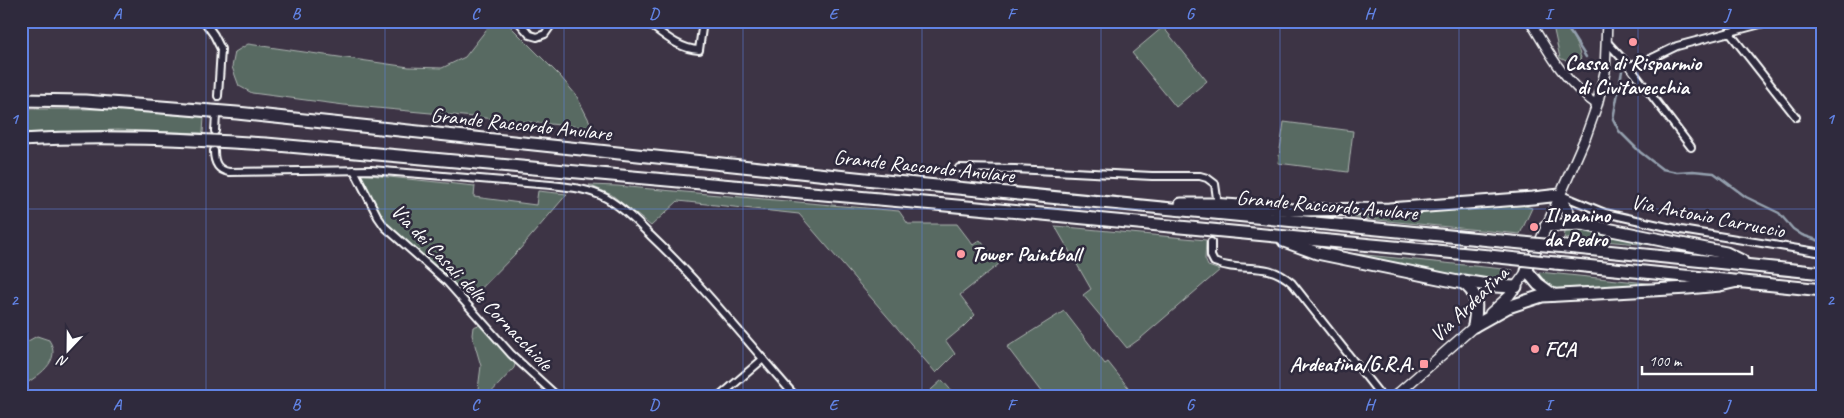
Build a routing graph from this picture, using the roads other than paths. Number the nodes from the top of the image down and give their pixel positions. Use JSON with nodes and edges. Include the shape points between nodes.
{"nodes":[{"id":1,"x":204,"y":21,"type":"edge"},
{"id":2,"x":518,"y":21,"type":"edge"},
{"id":3,"x":554,"y":21,"type":"edge"},
{"id":4,"x":645,"y":21,"type":"edge"},
{"id":5,"x":703,"y":21,"type":"edge"},
{"id":6,"x":1530,"y":21,"type":"edge"},
{"id":7,"x":1608,"y":21,"type":"edge"},
{"id":8,"x":1772,"y":21,"type":"edge"},
{"id":9,"x":1729,"y":32,"type":"junction"},
{"id":10,"x":1607,"y":42,"type":"junction"},
{"id":11,"x":1629,"y":66,"type":"junction"},
{"id":12,"x":218,"y":96,"type":"tunnel mouth"},
{"id":13,"x":21,"y":100,"type":"edge"},
{"id":14,"x":1596,"y":104,"type":"junction"},
{"id":15,"x":216,"y":115,"type":"tunnel mouth"},
{"id":16,"x":1796,"y":117,"type":"dead end"},
{"id":17,"x":215,"y":131,"type":"dead end"},
{"id":18,"x":21,"y":140,"type":"edge"},
{"id":19,"x":1691,"y":147,"type":"dead end"},
{"id":20,"x":214,"y":151,"type":"dead end"},
{"id":21,"x":959,"y":168,"type":"dead end"},
{"id":22,"x":354,"y":170,"type":"junction"},
{"id":23,"x":1560,"y":194,"type":"junction"},
{"id":24,"x":1217,"y":198,"type":"dead end"},
{"id":25,"x":1150,"y":207,"type":"junction"},
{"id":26,"x":1582,"y":224,"type":"junction"},
{"id":27,"x":1546,"y":226,"type":"junction"},
{"id":28,"x":1273,"y":236,"type":"junction"},
{"id":29,"x":1211,"y":242,"type":"tunnel mouth"},
{"id":30,"x":1823,"y":254,"type":"edge"},
{"id":31,"x":1748,"y":264,"type":"junction"},
{"id":32,"x":1527,"y":271,"type":"junction"},
{"id":33,"x":1823,"y":273,"type":"edge"},
{"id":34,"x":1451,"y":280,"type":"junction"},
{"id":35,"x":1738,"y":281,"type":"junction"},
{"id":36,"x":1516,"y":287,"type":"junction"},
{"id":37,"x":1823,"y":290,"type":"edge"},
{"id":38,"x":1553,"y":295,"type":"junction"},
{"id":39,"x":1474,"y":326,"type":"junction"},
{"id":40,"x":763,"y":359,"type":"junction"},
{"id":41,"x":558,"y":397,"type":"edge"},
{"id":42,"x":719,"y":397,"type":"edge"},
{"id":43,"x":796,"y":397,"type":"edge"},
{"id":44,"x":1382,"y":397,"type":"edge"},
{"id":45,"x":1394,"y":397,"type":"edge"}],
"edges":[{"from":1,"to":12,"type":"street","via":[[221,49]]},
{"from":2,"to":3,"type":"street","via":[[530,34],[538,37],[545,34]]},
{"from":4,"to":5,"type":"street","via":[[681,45],[699,50]]},
{"from":6,"to":14,"type":"street","via":[[1563,75]]},
{"from":7,"to":10,"type":"main road","name":"Via Ardeatina"},
{"from":8,"to":9,"type":"street"},
{"from":9,"to":11,"type":"street","via":[[1673,47]]},
{"from":9,"to":16,"type":"street"},
{"from":10,"to":11,"type":"street"},
{"from":10,"to":14,"type":"main road","name":"Via Ardeatina","via":[[1605,72]]},
{"from":11,"to":19,"type":"street"},
{"from":13,"to":25,"type":"highway","name":"Grande Raccordo Anulare","via":[[85,101],[237,113]]},
{"from":14,"to":23,"type":"main road","name":"Via Ardeatina","via":[[1586,136]]},
{"from":15,"to":17,"type":"street"},
{"from":18,"to":28,"type":"highway","name":"Grande Raccordo Anulare","via":[[172,139],[266,144]]},
{"from":20,"to":22,"type":"street","via":[[217,166],[229,172]]},
{"from":21,"to":24,"type":"street","via":[[1200,176],[1215,184]]},
{"from":22,"to":40,"type":"street","via":[[551,185],[597,194],[618,206],[660,244]]},
{"from":22,"to":41,"type":"street","name":"Via dei Casali delle Cornacchiole","via":[[386,227],[447,282],[512,354]]},
{"from":23,"to":25,"type":"highway","via":[[1389,209],[1294,210],[1198,204]]},
{"from":23,"to":26,"type":"highway","via":[[1569,215]]},
{"from":23,"to":27,"type":"main road","name":"Via Ardeatina"},
{"from":23,"to":30,"type":"street","name":"Via Antonio Carruccio","via":[[1605,213]]},
{"from":25,"to":31,"type":"highway","name":"Grande Raccordo Anulare","bridge":true},
{"from":26,"to":27,"type":"highway"},
{"from":26,"to":31,"type":"highway","via":[[1726,253]]},
{"from":27,"to":32,"type":"main road","name":"Via Ardeatina"},
{"from":28,"to":34,"type":"highway","via":[[1317,253]]},
{"from":28,"to":35,"type":"highway","name":"Grande Raccordo Anulare","bridge":true},
{"from":29,"to":44,"type":"street","via":[[1210,256],[1214,262],[1225,266],[1268,269],[1292,283]]},
{"from":31,"to":33,"type":"highway","name":"Grande Raccordo Anulare"},
{"from":32,"to":36,"type":"main road","name":"Via Ardeatina"},
{"from":32,"to":38,"type":"highway"},
{"from":34,"to":36,"type":"highway"},
{"from":34,"to":39,"type":"highway","via":[[1466,285],[1474,294],[1477,306]]},
{"from":35,"to":37,"type":"highway","name":"Grande Raccordo Anulare"},
{"from":35,"to":38,"type":"highway","via":[[1688,288]]},
{"from":36,"to":39,"type":"main road","name":"Via Ardeatina"},
{"from":38,"to":39,"type":"highway","via":[[1531,298],[1508,307]]},
{"from":39,"to":45,"type":"main road","name":"Via Ardeatina"},
{"from":40,"to":42,"type":"street"},
{"from":40,"to":43,"type":"street"}]}
